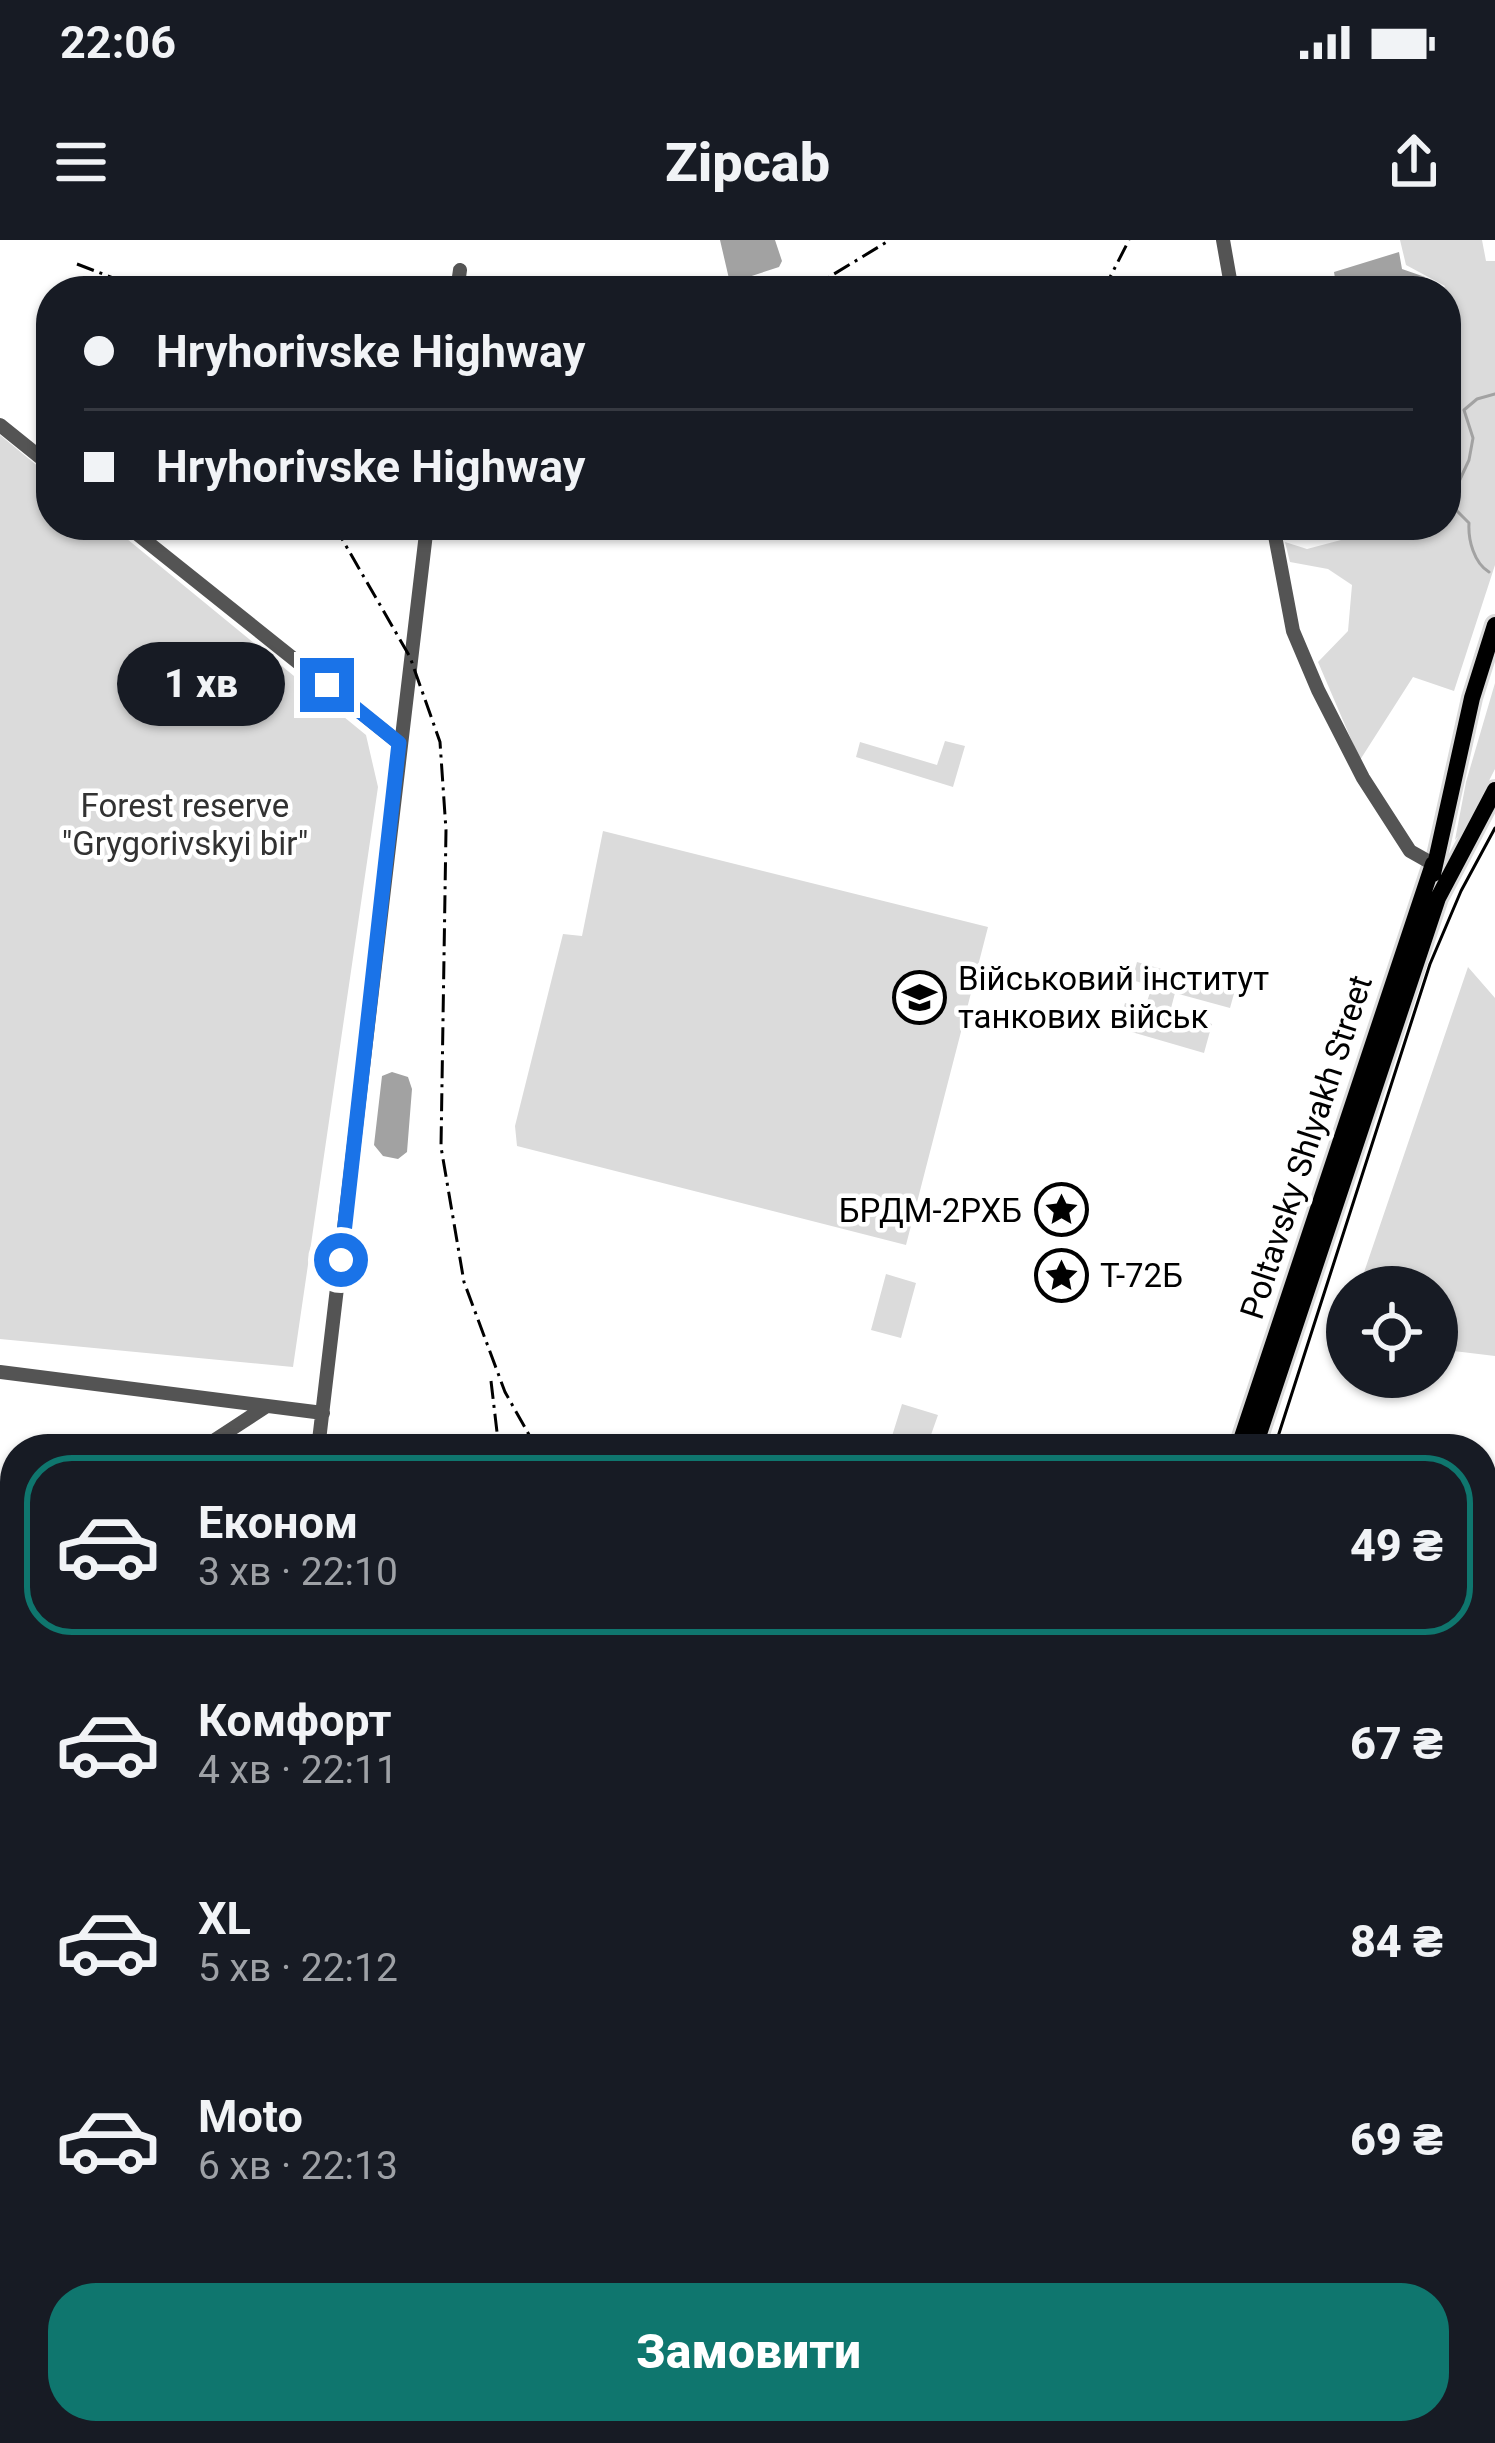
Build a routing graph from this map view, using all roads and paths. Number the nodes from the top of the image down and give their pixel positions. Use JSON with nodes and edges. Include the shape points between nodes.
{"nodes":[{"id":1,"x":1223,"y":240,"type":"edge"},
{"id":2,"x":460,"y":269,"type":"dead end"},
{"id":3,"x":459,"y":276,"type":"edge"},
{"id":4,"x":1229,"y":276,"type":"edge"},
{"id":5,"x":0,"y":425,"type":"edge"},
{"id":6,"x":36,"y":454,"type":"edge"},
{"id":7,"x":145,"y":540,"type":"edge"},
{"id":8,"x":425,"y":540,"type":"edge"},
{"id":9,"x":1276,"y":540,"type":"edge"},
{"id":10,"x":1495,"y":626,"type":"edge"},
{"id":11,"x":399,"y":743,"type":"junction"},
{"id":12,"x":1495,"y":790,"type":"edge"},
{"id":13,"x":1433,"y":864,"type":"junction"},
{"id":14,"x":1423,"y":940,"type":"junction"},
{"id":15,"x":0,"y":1372,"type":"edge"},
{"id":16,"x":267,"y":1406,"type":"junction"},
{"id":17,"x":323,"y":1413,"type":"junction"},
{"id":18,"x":224,"y":1434,"type":"edge"},
{"id":19,"x":320,"y":1434,"type":"edge"},
{"id":20,"x":1243,"y":1434,"type":"edge"},
{"id":21,"x":1259,"y":1434,"type":"edge"}],
"edges":[{"from":1,"to":4,"type":"street"},
{"from":2,"to":3,"type":"street"},
{"from":5,"to":6,"type":"street"},
{"from":7,"to":11,"type":"street"},
{"from":8,"to":11,"type":"street"},
{"from":9,"to":13,"type":"street","via":[[1293,631],[1318,690],[1410,850]]},
{"from":10,"to":13,"type":"main road","name":"Poltavsky Shlyakh Street"},
{"from":11,"to":17,"type":"street"},
{"from":12,"to":14,"type":"main road","via":[[1442,886]]},
{"from":13,"to":14,"type":"main road","name":"Poltavsky Shlyakh Street"},
{"from":13,"to":20,"type":"main road","name":"Poltavsky Shlyakh Street"},
{"from":14,"to":21,"type":"main road","name":"Poltavsky Shlyakh Street"},
{"from":15,"to":16,"type":"street"},
{"from":16,"to":17,"type":"street"},
{"from":16,"to":18,"type":"street"},
{"from":17,"to":19,"type":"street"}]}
